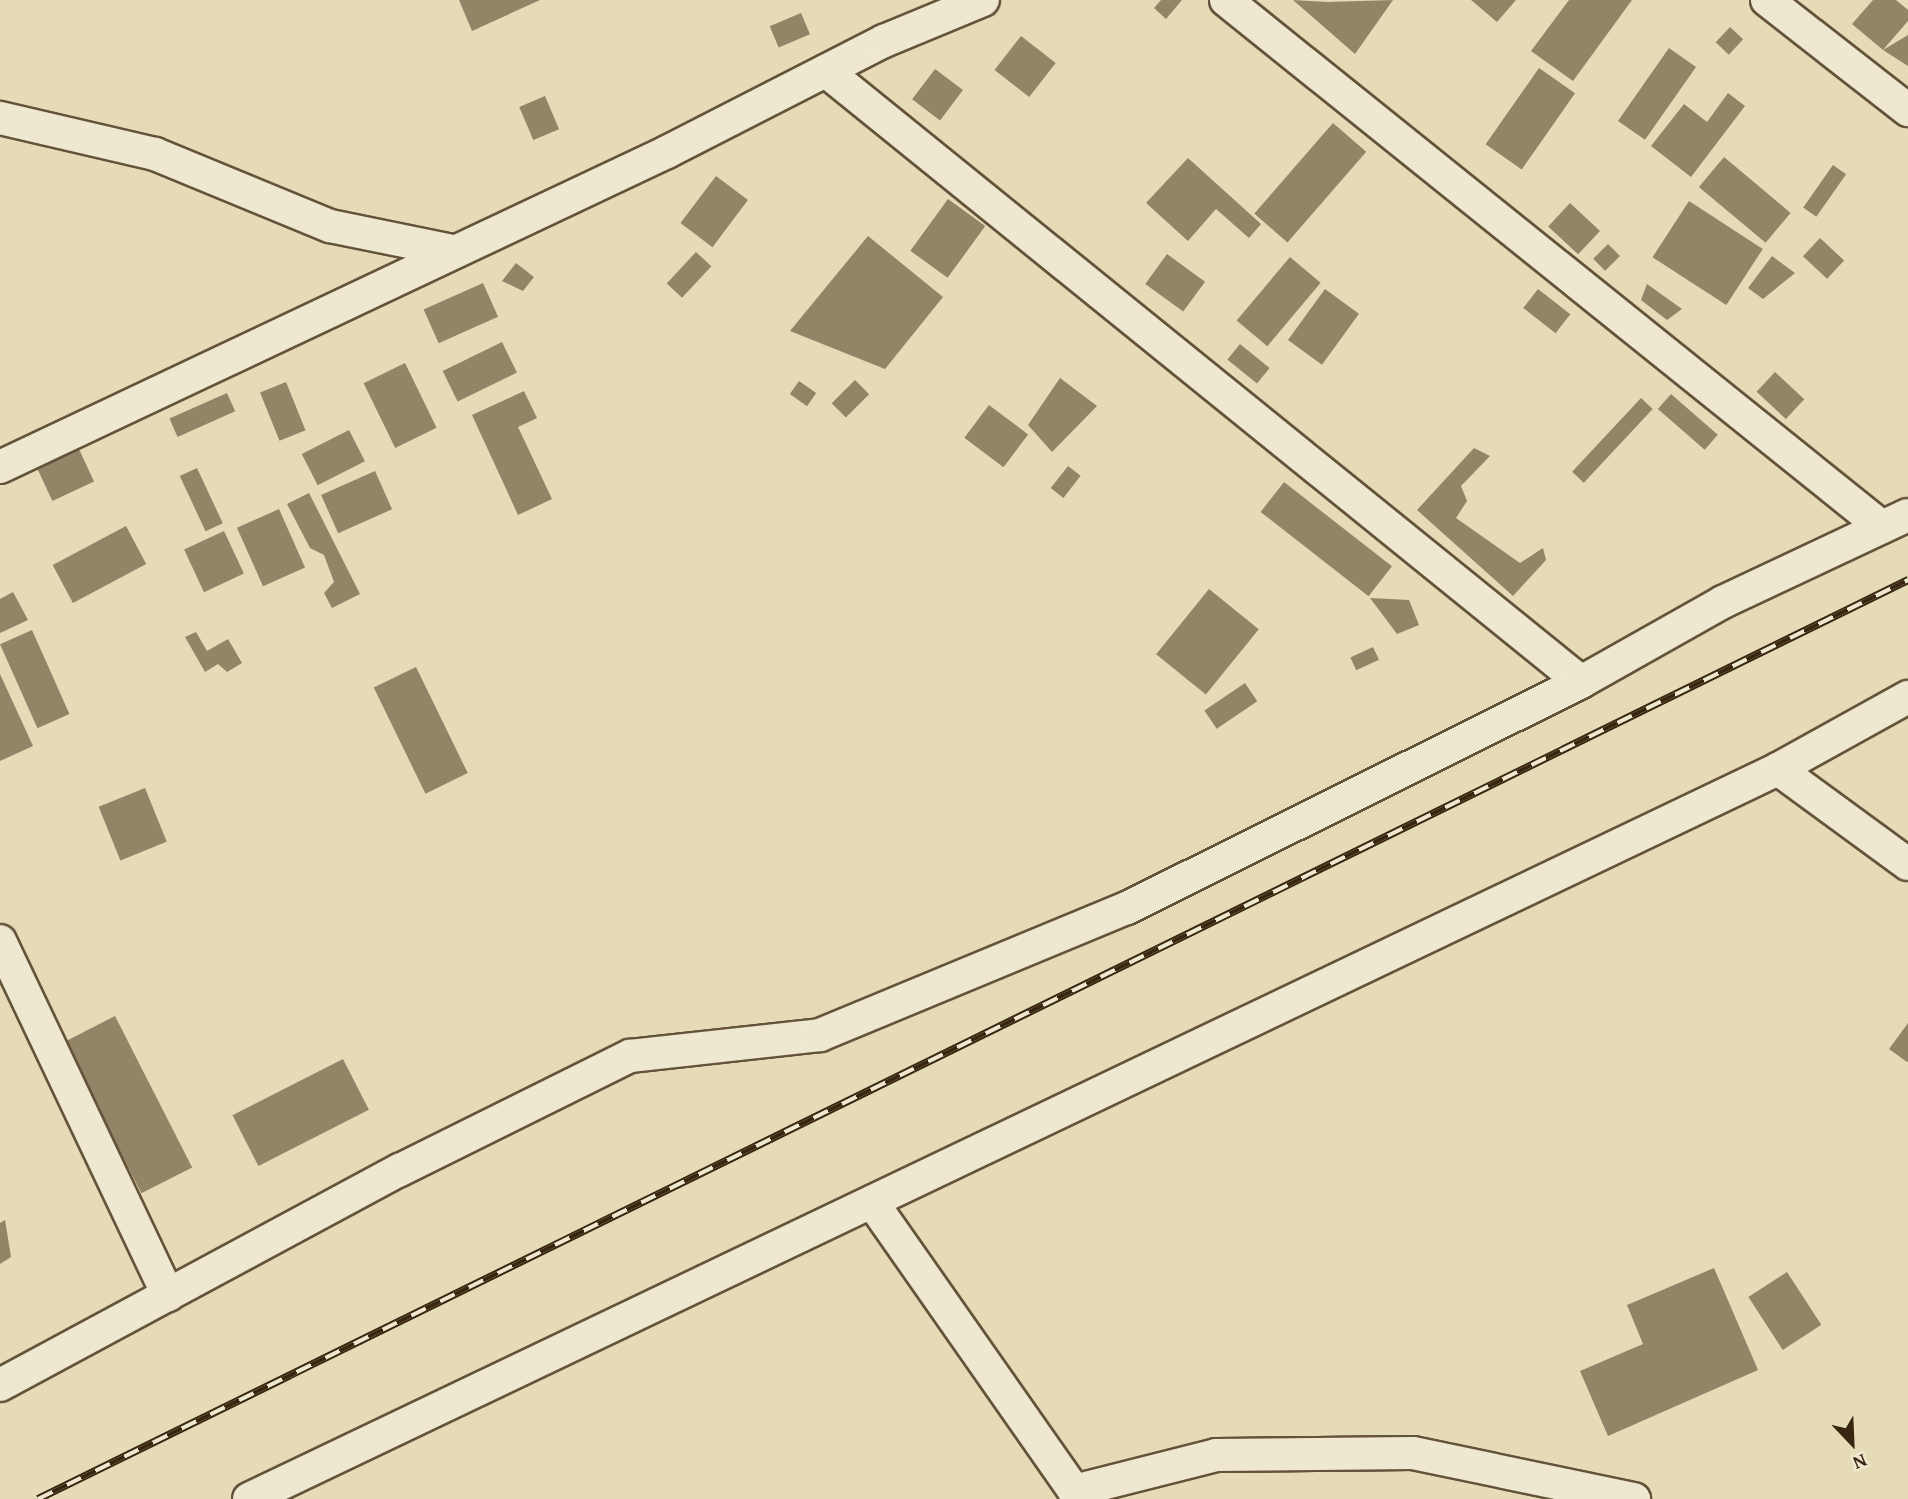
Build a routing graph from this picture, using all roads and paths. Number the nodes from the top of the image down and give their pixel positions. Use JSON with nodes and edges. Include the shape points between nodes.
{"nodes":[{"id":1,"x":983,"y":0,"type":"edge"},
{"id":2,"x":1226,"y":0,"type":"edge"},
{"id":3,"x":1767,"y":0,"type":"edge"},
{"id":4,"x":826,"y":71,"type":"junction"},
{"id":5,"x":1908,"y":110,"type":"edge"},
{"id":6,"x":0,"y":118,"type":"edge"},
{"id":7,"x":453,"y":251,"type":"junction"},
{"id":8,"x":7,"y":458,"type":"edge"},
{"id":9,"x":1895,"y":521,"type":"edge"},
{"id":10,"x":1581,"y":682,"type":"junction"},
{"id":11,"x":1908,"y":697,"type":"edge"},
{"id":12,"x":1778,"y":769,"type":"junction"},
{"id":13,"x":1908,"y":864,"type":"edge"},
{"id":14,"x":4,"y":955,"type":"edge"},
{"id":15,"x":872,"y":1202,"type":"junction"},
{"id":16,"x":168,"y":1294,"type":"junction"},
{"id":17,"x":0,"y":1385,"type":"edge"},
{"id":18,"x":1077,"y":1495,"type":"edge"},
{"id":19,"x":249,"y":1499,"type":"edge"},
{"id":20,"x":1634,"y":1499,"type":"edge"}],
"edges":[{"from":1,"to":4,"type":"street"},
{"from":2,"to":9,"type":"street"},
{"from":3,"to":5,"type":"street"},
{"from":4,"to":7,"type":"street"},
{"from":4,"to":10,"type":"street"},
{"from":6,"to":7,"type":"street","via":[[155,154],[330,226]]},
{"from":7,"to":8,"type":"street"},
{"from":9,"to":10,"type":"street","via":[[1723,602]]},
{"from":10,"to":16,"type":"street","via":[[1127,908],[820,1035],[630,1056]]},
{"from":11,"to":12,"type":"street"},
{"from":12,"to":13,"type":"street"},
{"from":12,"to":15,"type":"street"},
{"from":14,"to":16,"type":"street"},
{"from":15,"to":18,"type":"street"},
{"from":15,"to":19,"type":"street"},
{"from":16,"to":17,"type":"street"},
{"from":18,"to":20,"type":"street","via":[[1216,1455],[1413,1453]]}]}
